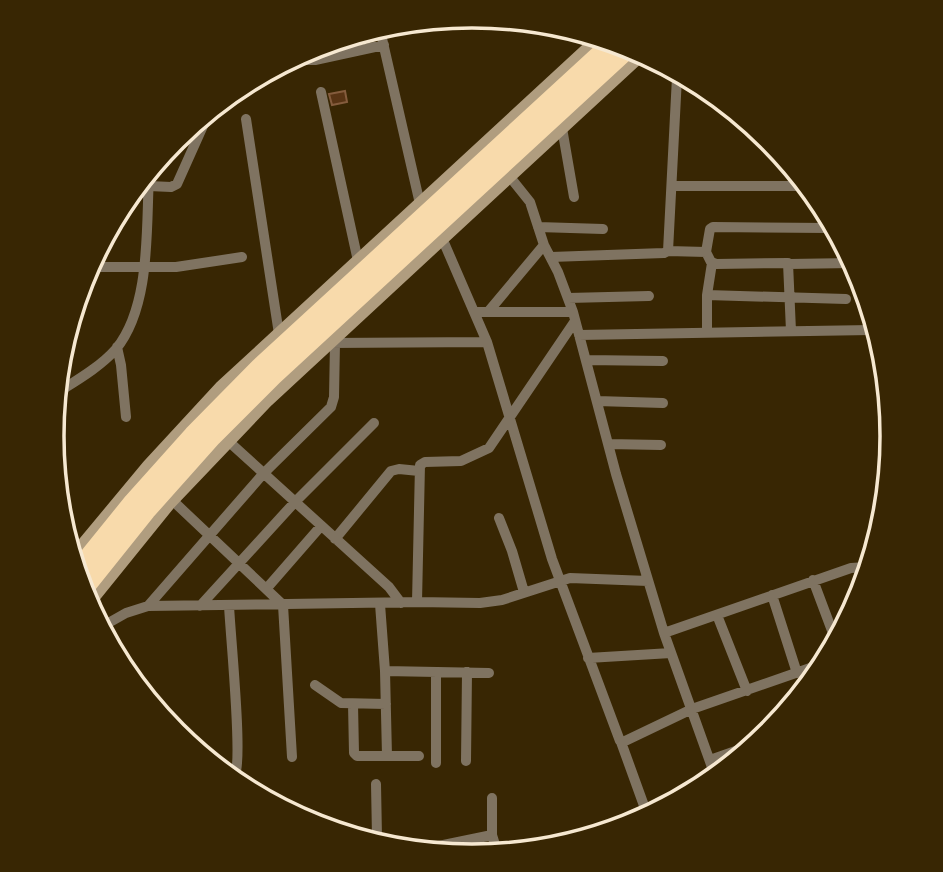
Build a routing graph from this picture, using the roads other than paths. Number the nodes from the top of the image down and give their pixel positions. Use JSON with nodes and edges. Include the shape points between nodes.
{"nodes":[{"id":1,"x":383,"y":39,"type":"edge"},
{"id":2,"x":591,"y":46,"type":"edge"},
{"id":3,"x":604,"y":50,"type":"edge"},
{"id":4,"x":620,"y":56,"type":"edge"},
{"id":5,"x":313,"y":60,"type":"edge"},
{"id":6,"x":633,"y":61,"type":"edge"},
{"id":7,"x":677,"y":83,"type":"edge"},
{"id":8,"x":321,"y":92,"type":"dead end"},
{"id":9,"x":246,"y":119,"type":"dead end"},
{"id":10,"x":562,"y":128,"type":"junction"},
{"id":11,"x":201,"y":130,"type":"edge"},
{"id":12,"x":510,"y":177,"type":"junction"},
{"id":13,"x":149,"y":186,"type":"edge"},
{"id":14,"x":673,"y":186,"type":"junction"},
{"id":15,"x":793,"y":186,"type":"edge"},
{"id":16,"x":574,"y":197,"type":"dead end"},
{"id":17,"x":420,"y":204,"type":"junction"},
{"id":18,"x":538,"y":227,"type":"junction"},
{"id":19,"x":823,"y":228,"type":"edge"},
{"id":20,"x":603,"y":229,"type":"dead end"},
{"id":21,"x":442,"y":238,"type":"junction"},
{"id":22,"x":544,"y":245,"type":"junction"},
{"id":23,"x":668,"y":251,"type":"junction"},
{"id":24,"x":242,"y":257,"type":"dead end"},
{"id":25,"x":551,"y":257,"type":"junction"},
{"id":26,"x":709,"y":258,"type":"junction"},
{"id":27,"x":358,"y":261,"type":"junction"},
{"id":28,"x":840,"y":263,"type":"edge"},
{"id":29,"x":789,"y":264,"type":"junction"},
{"id":30,"x":101,"y":267,"type":"edge"},
{"id":31,"x":144,"y":267,"type":"junction"},
{"id":32,"x":707,"y":295,"type":"junction"},
{"id":33,"x":649,"y":296,"type":"dead end"},
{"id":34,"x":568,"y":298,"type":"junction"},
{"id":35,"x":790,"y":299,"type":"junction"},
{"id":36,"x":846,"y":299,"type":"dead end"},
{"id":37,"x":474,"y":312,"type":"junction"},
{"id":38,"x":488,"y":312,"type":"junction"},
{"id":39,"x":574,"y":317,"type":"junction"},
{"id":40,"x":866,"y":330,"type":"edge"},
{"id":41,"x":707,"y":331,"type":"junction"},
{"id":42,"x":791,"y":331,"type":"junction"},
{"id":43,"x":279,"y":334,"type":"junction"},
{"id":44,"x":579,"y":335,"type":"junction"},
{"id":45,"x":487,"y":342,"type":"junction"},
{"id":46,"x":331,"y":343,"type":"junction"},
{"id":47,"x":117,"y":347,"type":"junction"},
{"id":48,"x":586,"y":360,"type":"junction"},
{"id":49,"x":663,"y":361,"type":"dead end"},
{"id":50,"x":67,"y":386,"type":"edge"},
{"id":51,"x":597,"y":401,"type":"junction"},
{"id":52,"x":663,"y":403,"type":"dead end"},
{"id":53,"x":126,"y":417,"type":"dead end"},
{"id":54,"x":510,"y":420,"type":"junction"},
{"id":55,"x":374,"y":423,"type":"dead end"},
{"id":56,"x":227,"y":440,"type":"junction"},
{"id":57,"x":608,"y":444,"type":"junction"},
{"id":58,"x":661,"y":445,"type":"dead end"},
{"id":59,"x":419,"y":471,"type":"junction"},
{"id":60,"x":263,"y":474,"type":"junction"},
{"id":61,"x":172,"y":500,"type":"junction"},
{"id":62,"x":294,"y":503,"type":"junction"},
{"id":63,"x":499,"y":518,"type":"dead end"},
{"id":64,"x":321,"y":526,"type":"junction"},
{"id":65,"x":209,"y":534,"type":"junction"},
{"id":66,"x":335,"y":539,"type":"junction"},
{"id":67,"x":79,"y":550,"type":"edge"},
{"id":68,"x":239,"y":562,"type":"junction"},
{"id":69,"x":84,"y":563,"type":"edge"},
{"id":70,"x":858,"y":568,"type":"edge"},
{"id":71,"x":90,"y":580,"type":"edge"},
{"id":72,"x":560,"y":580,"type":"junction"},
{"id":73,"x":648,"y":580,"type":"junction"},
{"id":74,"x":813,"y":580,"type":"junction"},
{"id":75,"x":267,"y":588,"type":"junction"},
{"id":76,"x":524,"y":592,"type":"junction"},
{"id":77,"x":96,"y":594,"type":"edge"},
{"id":78,"x":772,"y":595,"type":"junction"},
{"id":79,"x":416,"y":602,"type":"junction"},
{"id":80,"x":401,"y":603,"type":"junction"},
{"id":81,"x":380,"y":604,"type":"junction"},
{"id":82,"x":229,"y":605,"type":"junction"},
{"id":83,"x":283,"y":605,"type":"junction"},
{"id":84,"x":148,"y":606,"type":"junction"},
{"id":85,"x":201,"y":606,"type":"junction"},
{"id":86,"x":717,"y":615,"type":"junction"},
{"id":87,"x":109,"y":622,"type":"edge"},
{"id":88,"x":831,"y":628,"type":"edge"},
{"id":89,"x":664,"y":633,"type":"junction"},
{"id":90,"x":671,"y":653,"type":"junction"},
{"id":91,"x":588,"y":657,"type":"junction"},
{"id":92,"x":806,"y":670,"type":"edge"},
{"id":93,"x":385,"y":671,"type":"junction"},
{"id":94,"x":436,"y":672,"type":"junction"},
{"id":95,"x":467,"y":672,"type":"junction"},
{"id":96,"x":489,"y":673,"type":"dead end"},
{"id":97,"x":797,"y":673,"type":"junction"},
{"id":98,"x":315,"y":685,"type":"dead end"},
{"id":99,"x":747,"y":691,"type":"junction"},
{"id":100,"x":353,"y":704,"type":"junction"},
{"id":101,"x":386,"y":704,"type":"junction"},
{"id":102,"x":692,"y":709,"type":"junction"},
{"id":103,"x":621,"y":742,"type":"junction"},
{"id":104,"x":387,"y":756,"type":"junction"},
{"id":105,"x":418,"y":756,"type":"dead end"},
{"id":106,"x":292,"y":757,"type":"dead end"},
{"id":107,"x":466,"y":761,"type":"dead end"},
{"id":108,"x":436,"y":763,"type":"dead end"},
{"id":109,"x":712,"y":765,"type":"edge"},
{"id":110,"x":237,"y":770,"type":"edge"},
{"id":111,"x":376,"y":784,"type":"dead end"},
{"id":112,"x":492,"y":798,"type":"dead end"},
{"id":113,"x":644,"y":806,"type":"edge"},
{"id":114,"x":377,"y":833,"type":"edge"},
{"id":115,"x":492,"y":835,"type":"junction"},
{"id":116,"x":452,"y":843,"type":"edge"},
{"id":117,"x":495,"y":843,"type":"edge"}],
"edges":[{"from":1,"to":5,"type":"street"},
{"from":1,"to":17,"type":"street"},
{"from":2,"to":17,"type":"main road"},
{"from":3,"to":69,"type":"highway","via":[[260,367],[193,435]]},
{"from":4,"to":71,"type":"highway","via":[[273,376],[146,511]]},
{"from":6,"to":10,"type":"main road"},
{"from":7,"to":14,"type":"street"},
{"from":8,"to":27,"type":"street"},
{"from":9,"to":43,"type":"street"},
{"from":10,"to":12,"type":"main road"},
{"from":10,"to":16,"type":"street"},
{"from":11,"to":13,"type":"street","via":[[177,184]]},
{"from":12,"to":18,"type":"street","via":[[530,202]]},
{"from":12,"to":21,"type":"main road"},
{"from":13,"to":31,"type":"street"},
{"from":14,"to":15,"type":"street"},
{"from":14,"to":23,"type":"street"},
{"from":17,"to":27,"type":"main road"},
{"from":18,"to":20,"type":"street"},
{"from":18,"to":22,"type":"street"},
{"from":19,"to":26,"type":"street","via":[[713,227]]},
{"from":21,"to":37,"type":"street"},
{"from":21,"to":46,"type":"main road"},
{"from":22,"to":25,"type":"street"},
{"from":22,"to":38,"type":"street"},
{"from":23,"to":25,"type":"street"},
{"from":23,"to":26,"type":"street"},
{"from":24,"to":31,"type":"street"},
{"from":25,"to":34,"type":"street"},
{"from":26,"to":29,"type":"street"},
{"from":26,"to":32,"type":"street"},
{"from":27,"to":43,"type":"main road"},
{"from":28,"to":29,"type":"street"},
{"from":29,"to":35,"type":"street"},
{"from":30,"to":31,"type":"street"},
{"from":31,"to":47,"type":"street","via":[[129,326]]},
{"from":32,"to":35,"type":"street"},
{"from":32,"to":41,"type":"street"},
{"from":33,"to":34,"type":"street"},
{"from":34,"to":39,"type":"street"},
{"from":35,"to":36,"type":"street"},
{"from":35,"to":42,"type":"street"},
{"from":37,"to":38,"type":"street"},
{"from":37,"to":45,"type":"street"},
{"from":38,"to":39,"type":"street"},
{"from":39,"to":44,"type":"street"},
{"from":39,"to":54,"type":"street"},
{"from":40,"to":42,"type":"street"},
{"from":41,"to":42,"type":"street"},
{"from":41,"to":44,"type":"street"},
{"from":43,"to":67,"type":"main road","via":[[221,388]]},
{"from":44,"to":48,"type":"street"},
{"from":45,"to":46,"type":"street"},
{"from":45,"to":54,"type":"street"},
{"from":46,"to":56,"type":"main road"},
{"from":46,"to":60,"type":"street","via":[[333,404]]},
{"from":47,"to":50,"type":"street"},
{"from":47,"to":53,"type":"street"},
{"from":48,"to":49,"type":"street"},
{"from":48,"to":51,"type":"street"},
{"from":51,"to":52,"type":"street"},
{"from":51,"to":57,"type":"street"},
{"from":54,"to":59,"type":"street","via":[[486,451],[456,462],[425,462]]},
{"from":54,"to":72,"type":"street"},
{"from":55,"to":62,"type":"street"},
{"from":56,"to":60,"type":"street"},
{"from":56,"to":61,"type":"main road"},
{"from":57,"to":58,"type":"street"},
{"from":57,"to":73,"type":"street"},
{"from":59,"to":66,"type":"street","via":[[391,471]]},
{"from":59,"to":79,"type":"street"},
{"from":60,"to":62,"type":"street"},
{"from":60,"to":65,"type":"street"},
{"from":61,"to":65,"type":"street"},
{"from":61,"to":77,"type":"main road"},
{"from":62,"to":64,"type":"street"},
{"from":62,"to":68,"type":"street"},
{"from":63,"to":76,"type":"street"},
{"from":64,"to":66,"type":"street"},
{"from":64,"to":75,"type":"street"},
{"from":65,"to":68,"type":"street"},
{"from":65,"to":84,"type":"street"},
{"from":66,"to":80,"type":"street"},
{"from":68,"to":75,"type":"street"},
{"from":68,"to":85,"type":"street"},
{"from":70,"to":74,"type":"street"},
{"from":72,"to":73,"type":"street"},
{"from":72,"to":76,"type":"street"},
{"from":72,"to":91,"type":"street"},
{"from":73,"to":89,"type":"street"},
{"from":74,"to":78,"type":"street"},
{"from":74,"to":88,"type":"street"},
{"from":75,"to":83,"type":"street"},
{"from":76,"to":79,"type":"street","via":[[488,603]]},
{"from":78,"to":86,"type":"street"},
{"from":78,"to":97,"type":"street"},
{"from":79,"to":80,"type":"street"},
{"from":80,"to":81,"type":"street"},
{"from":81,"to":83,"type":"street"},
{"from":81,"to":93,"type":"street"},
{"from":82,"to":83,"type":"street"},
{"from":82,"to":85,"type":"street"},
{"from":82,"to":110,"type":"street"},
{"from":83,"to":106,"type":"street"},
{"from":84,"to":85,"type":"street"},
{"from":84,"to":87,"type":"street"},
{"from":86,"to":89,"type":"street"},
{"from":86,"to":99,"type":"street"},
{"from":89,"to":90,"type":"street"},
{"from":90,"to":91,"type":"street"},
{"from":90,"to":102,"type":"street"},
{"from":91,"to":103,"type":"street"},
{"from":92,"to":97,"type":"street"},
{"from":93,"to":94,"type":"street"},
{"from":93,"to":101,"type":"street"},
{"from":94,"to":95,"type":"street"},
{"from":94,"to":108,"type":"street"},
{"from":95,"to":96,"type":"street"},
{"from":95,"to":107,"type":"street"},
{"from":97,"to":99,"type":"street"},
{"from":98,"to":100,"type":"street","via":[[338,703]]},
{"from":99,"to":102,"type":"street"},
{"from":100,"to":101,"type":"street"},
{"from":100,"to":104,"type":"street","via":[[355,755]]},
{"from":101,"to":104,"type":"street"},
{"from":102,"to":103,"type":"street"},
{"from":102,"to":109,"type":"street"},
{"from":103,"to":113,"type":"street"},
{"from":104,"to":105,"type":"street"},
{"from":111,"to":114,"type":"street"},
{"from":112,"to":115,"type":"street"},
{"from":115,"to":116,"type":"street"},
{"from":115,"to":117,"type":"street"}]}
